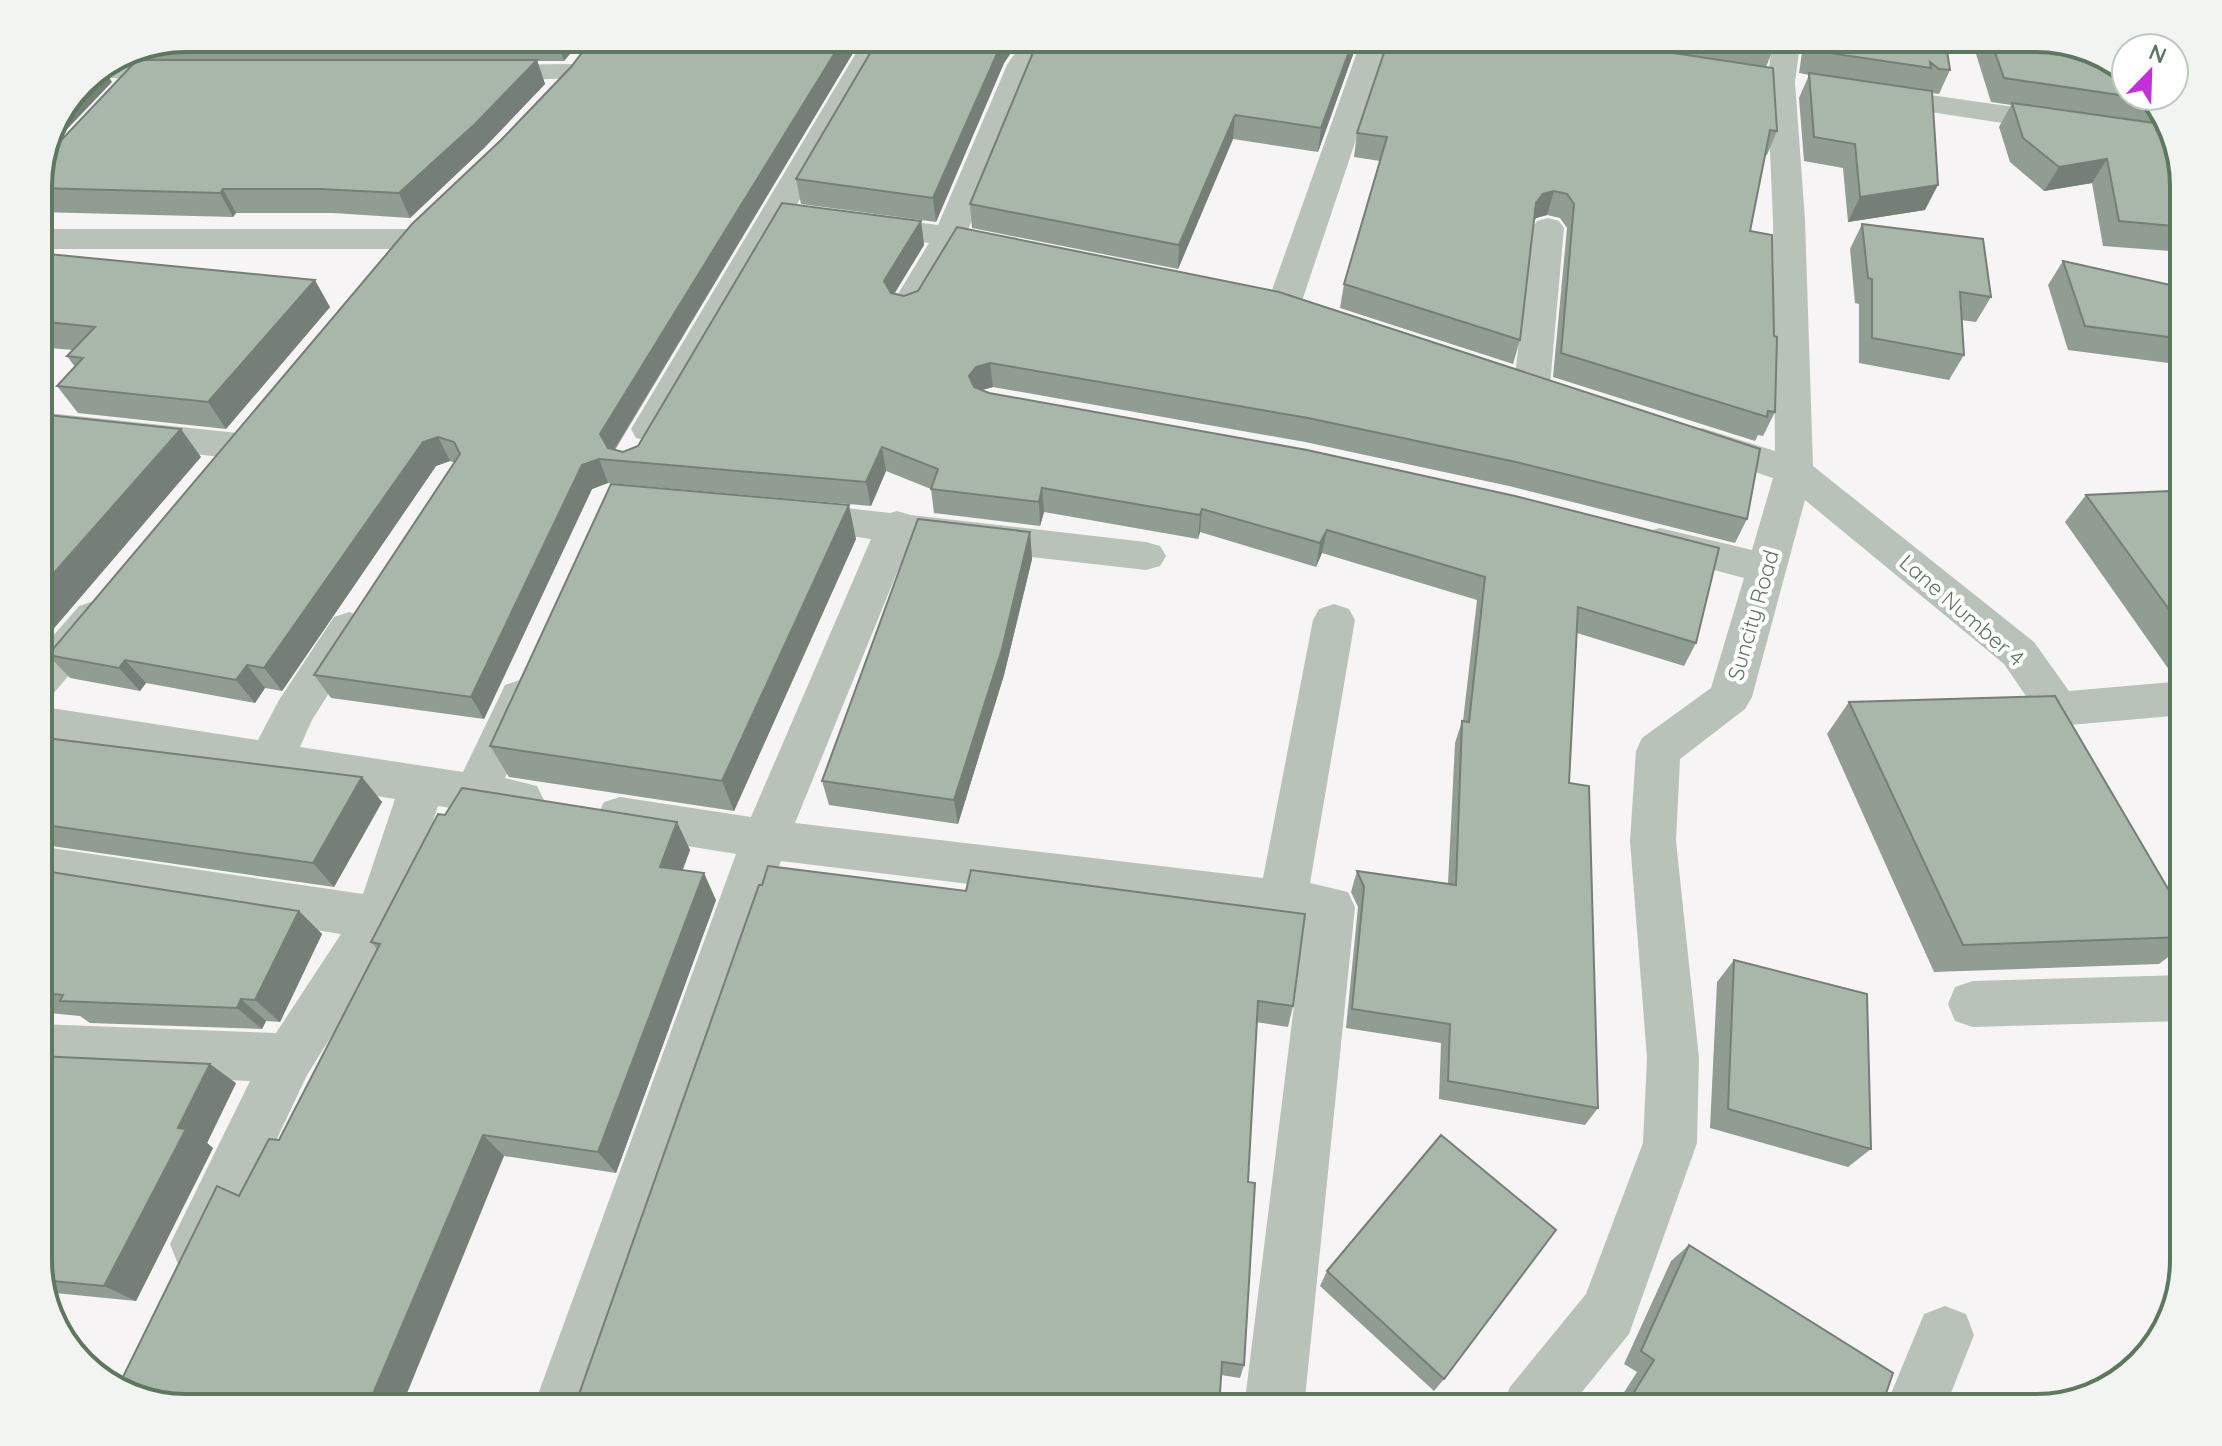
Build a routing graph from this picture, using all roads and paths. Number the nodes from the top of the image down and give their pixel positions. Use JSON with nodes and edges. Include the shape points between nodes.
{"nodes":[{"id":1,"x":871,"y":52,"type":"edge"},
{"id":2,"x":1030,"y":52,"type":"edge"},
{"id":3,"x":1369,"y":52,"type":"edge"},
{"id":4,"x":1785,"y":52,"type":"edge"},
{"id":5,"x":118,"y":71,"type":"edge"},
{"id":6,"x":142,"y":72,"type":"junction"},
{"id":7,"x":448,"y":73,"type":"edge"},
{"id":8,"x":214,"y":74,"type":"edge"},
{"id":9,"x":1844,"y":91,"type":"edge"},
{"id":10,"x":121,"y":94,"type":"edge"},
{"id":11,"x":546,"y":104,"type":"edge"},
{"id":12,"x":2094,"y":128,"type":"edge"},
{"id":13,"x":774,"y":213,"type":"junction"},
{"id":14,"x":1548,"y":228,"type":"edge"},
{"id":15,"x":949,"y":236,"type":"junction"},
{"id":16,"x":52,"y":239,"type":"edge"},
{"id":17,"x":1038,"y":254,"type":"edge"},
{"id":18,"x":380,"y":275,"type":"edge"},
{"id":19,"x":1284,"y":305,"type":"edge"},
{"id":20,"x":907,"y":307,"type":"edge"},
{"id":21,"x":1532,"y":385,"type":"edge"},
{"id":22,"x":52,"y":425,"type":"edge"},
{"id":23,"x":1678,"y":433,"type":"edge"},
{"id":24,"x":631,"y":460,"type":"edge"},
{"id":25,"x":1794,"y":471,"type":"junction"},
{"id":26,"x":208,"y":482,"type":"edge"},
{"id":27,"x":761,"y":513,"type":"edge"},
{"id":28,"x":897,"y":525,"type":"junction"},
{"id":29,"x":1630,"y":534,"type":"edge"},
{"id":30,"x":1146,"y":556,"type":"dead end"},
{"id":31,"x":1767,"y":569,"type":"junction"},
{"id":32,"x":118,"y":588,"type":"edge"},
{"id":33,"x":372,"y":593,"type":"edge"},
{"id":34,"x":1334,"y":620,"type":"dead end"},
{"id":35,"x":52,"y":666,"type":"edge"},
{"id":36,"x":533,"y":667,"type":"edge"},
{"id":37,"x":2170,"y":699,"type":"edge"},
{"id":38,"x":52,"y":726,"type":"edge"},
{"id":39,"x":271,"y":760,"type":"junction"},
{"id":40,"x":422,"y":785,"type":"junction"},
{"id":41,"x":476,"y":793,"type":"junction"},
{"id":42,"x":765,"y":839,"type":"junction"},
{"id":43,"x":52,"y":868,"type":"edge"},
{"id":44,"x":1283,"y":901,"type":"junction"},
{"id":45,"x":379,"y":918,"type":"junction"},
{"id":46,"x":2170,"y":998,"type":"edge"},
{"id":47,"x":1973,"y":1004,"type":"dead end"},
{"id":48,"x":52,"y":1049,"type":"edge"},
{"id":49,"x":289,"y":1058,"type":"junction"},
{"id":50,"x":175,"y":1290,"type":"edge"},
{"id":51,"x":1945,"y":1335,"type":"dead end"},
{"id":52,"x":568,"y":1394,"type":"edge"},
{"id":53,"x":1276,"y":1394,"type":"edge"},
{"id":54,"x":1542,"y":1394,"type":"edge"},
{"id":55,"x":1921,"y":1394,"type":"edge"}],
"edges":[{"from":1,"to":13,"type":"street"},
{"from":2,"to":15,"type":"street"},
{"from":3,"to":19,"type":"street"},
{"from":4,"to":25,"type":"street","name":"Suncity Road","via":[[1782,82]]},
{"from":5,"to":6,"type":"street"},
{"from":6,"to":8,"type":"street"},
{"from":6,"to":10,"type":"street"},
{"from":7,"to":11,"type":"street","via":[[583,60]]},
{"from":9,"to":12,"type":"street"},
{"from":13,"to":15,"type":"street"},
{"from":13,"to":24,"type":"street"},
{"from":14,"to":21,"type":"street"},
{"from":15,"to":17,"type":"street"},
{"from":15,"to":20,"type":"street"},
{"from":16,"to":18,"type":"street","via":[[420,230]]},
{"from":22,"to":26,"type":"street","via":[[248,434]]},
{"from":23,"to":25,"type":"street"},
{"from":25,"to":31,"type":"street","name":"Suncity Road"},
{"from":25,"to":37,"type":"street","name":"Lane Number 4","via":[[2019,653],[2058,709]]},
{"from":27,"to":28,"type":"street"},
{"from":28,"to":30,"type":"street"},
{"from":28,"to":42,"type":"street"},
{"from":29,"to":31,"type":"street"},
{"from":31,"to":54,"type":"street","name":"Suncity Road","via":[[1730,697],[1658,751],[1653,841],[1673,1058],[1670,1143],[1608,1313]]},
{"from":32,"to":35,"type":"street"},
{"from":33,"to":39,"type":"street","via":[[294,712]]},
{"from":34,"to":44,"type":"street"},
{"from":36,"to":41,"type":"street"},
{"from":38,"to":39,"type":"street"},
{"from":39,"to":40,"type":"street"},
{"from":40,"to":41,"type":"street"},
{"from":40,"to":45,"type":"street"},
{"from":41,"to":42,"type":"street"},
{"from":42,"to":44,"type":"street"},
{"from":42,"to":52,"type":"street"},
{"from":43,"to":45,"type":"street"},
{"from":44,"to":53,"type":"street","via":[[1331,907]]},
{"from":45,"to":49,"type":"street"},
{"from":46,"to":47,"type":"street"},
{"from":48,"to":49,"type":"street"},
{"from":49,"to":50,"type":"street"},
{"from":51,"to":55,"type":"street"}]}
